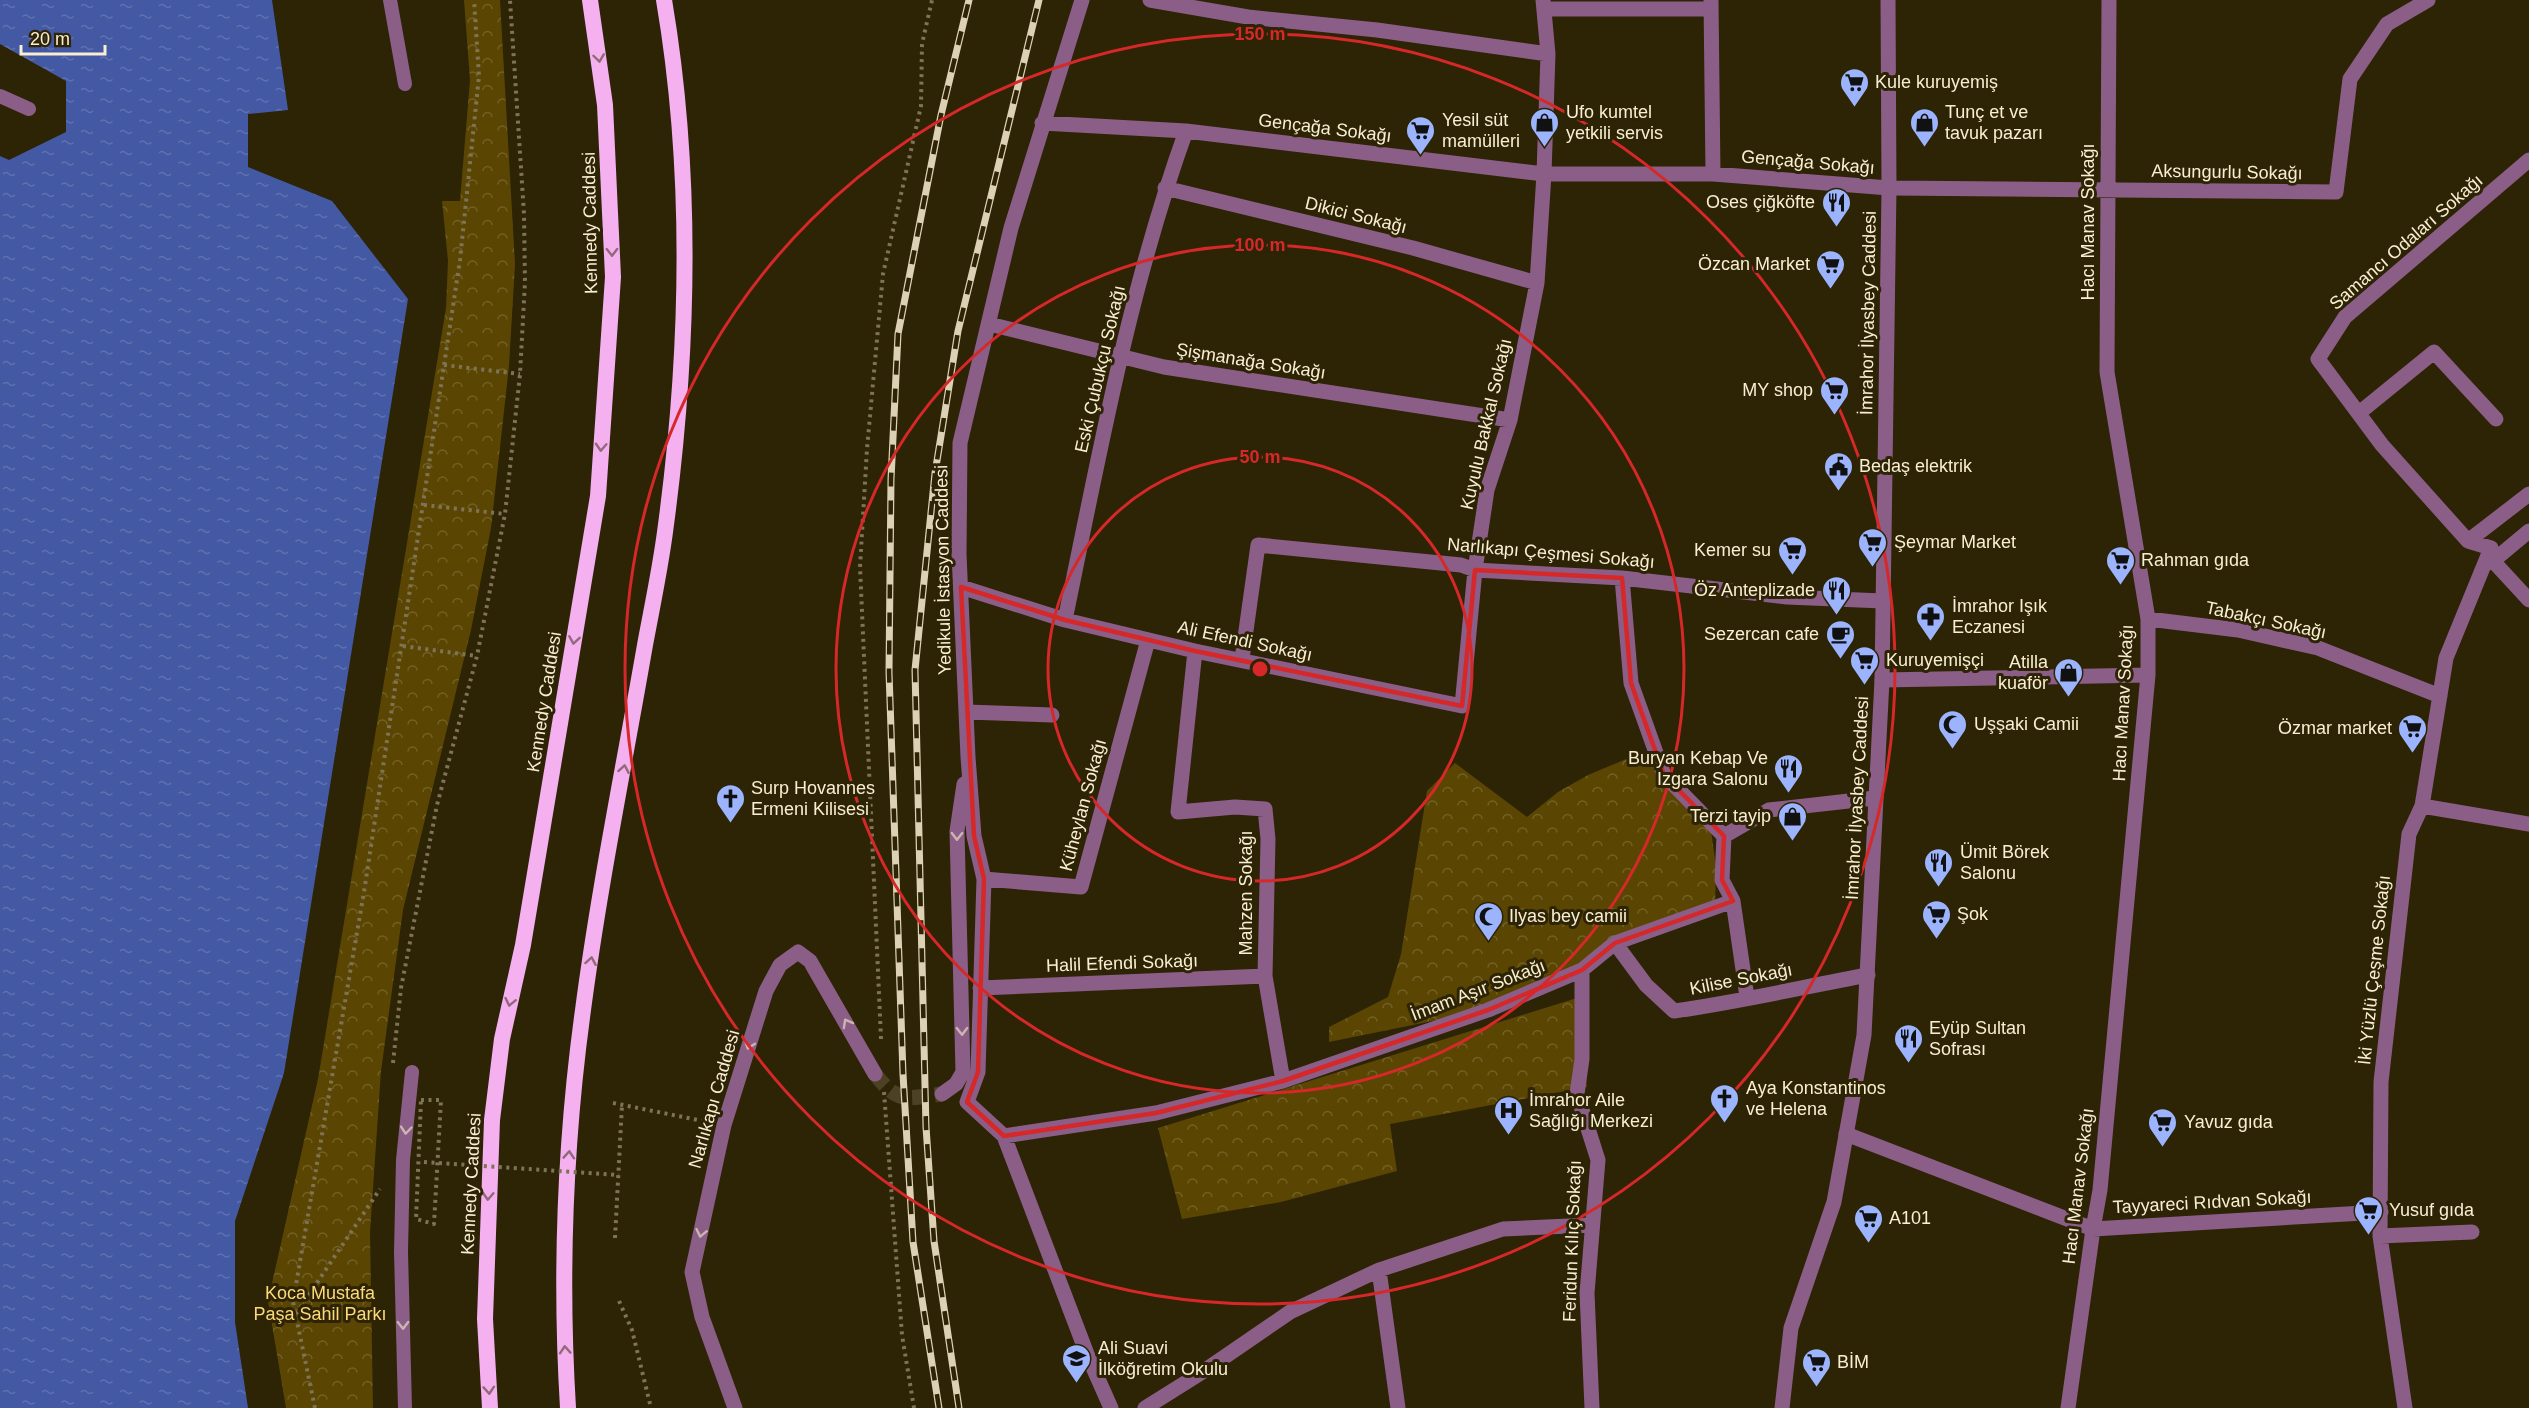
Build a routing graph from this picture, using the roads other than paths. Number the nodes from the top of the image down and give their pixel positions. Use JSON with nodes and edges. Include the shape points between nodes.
{"nodes":[{"id":1,"x":390,"y":0,"type":"edge"},
{"id":2,"x":590,"y":0,"type":"edge"},
{"id":3,"x":664,"y":0,"type":"edge"},
{"id":4,"x":1082,"y":0,"type":"edge"},
{"id":5,"x":1150,"y":0,"type":"edge"},
{"id":6,"x":1888,"y":0,"type":"edge"},
{"id":7,"x":2109,"y":0,"type":"edge"},
{"id":8,"x":2428,"y":0,"type":"edge"},
{"id":9,"x":1544,"y":4,"type":"edge"},
{"id":10,"x":1711,"y":4,"type":"edge"},
{"id":11,"x":1548,"y":54,"type":"junction"},
{"id":12,"x":405,"y":84,"type":"dead end"},
{"id":13,"x":0,"y":96,"type":"edge"},
{"id":14,"x":29,"y":109,"type":"dead end"},
{"id":15,"x":1042,"y":123,"type":"junction"},
{"id":16,"x":1186,"y":131,"type":"junction"},
{"id":17,"x":2529,"y":160,"type":"edge"},
{"id":18,"x":1544,"y":174,"type":"junction"},
{"id":19,"x":1713,"y":174,"type":"junction"},
{"id":20,"x":1165,"y":188,"type":"junction"},
{"id":21,"x":1889,"y":188,"type":"junction"},
{"id":22,"x":2108,"y":190,"type":"junction"},
{"id":23,"x":1537,"y":283,"type":"junction"},
{"id":24,"x":989,"y":324,"type":"junction"},
{"id":25,"x":1120,"y":356,"type":"junction"},
{"id":26,"x":2359,"y":413,"type":"junction"},
{"id":27,"x":2496,"y":419,"type":"dead end"},
{"id":28,"x":1510,"y":420,"type":"junction"},
{"id":29,"x":2529,"y":494,"type":"edge"},
{"id":30,"x":2529,"y":531,"type":"edge"},
{"id":31,"x":2468,"y":541,"type":"junction"},
{"id":32,"x":2492,"y":554,"type":"junction"},
{"id":33,"x":1475,"y":570,"type":"junction"},
{"id":34,"x":1622,"y":578,"type":"junction"},
{"id":35,"x":961,"y":587,"type":"junction"},
{"id":36,"x":2529,"y":600,"type":"edge"},
{"id":37,"x":1884,"y":601,"type":"junction"},
{"id":38,"x":2148,"y":619,"type":"junction"},
{"id":39,"x":1065,"y":620,"type":"junction"},
{"id":40,"x":1148,"y":640,"type":"junction"},
{"id":41,"x":1195,"y":651,"type":"junction"},
{"id":42,"x":1242,"y":659,"type":"junction"},
{"id":43,"x":2148,"y":675,"type":"junction"},
{"id":44,"x":1882,"y":680,"type":"junction"},
{"id":45,"x":2440,"y":696,"type":"junction"},
{"id":46,"x":966,"y":712,"type":"junction"},
{"id":47,"x":1052,"y":715,"type":"dead end"},
{"id":48,"x":968,"y":757,"type":"junction"},
{"id":49,"x":1875,"y":798,"type":"junction"},
{"id":50,"x":2422,"y":806,"type":"junction"},
{"id":51,"x":2529,"y":824,"type":"edge"},
{"id":52,"x":1724,"y":837,"type":"junction"},
{"id":53,"x":984,"y":879,"type":"junction"},
{"id":54,"x":1733,"y":901,"type":"junction"},
{"id":55,"x":1615,"y":943,"type":"junction"},
{"id":56,"x":1582,"y":970,"type":"junction"},
{"id":57,"x":1868,"y":975,"type":"junction"},
{"id":58,"x":1265,"y":976,"type":"junction"},
{"id":59,"x":981,"y":988,"type":"junction"},
{"id":60,"x":1747,"y":997,"type":"junction"},
{"id":61,"x":412,"y":1072,"type":"dead end"},
{"id":62,"x":880,"y":1080,"type":"tunnel mouth"},
{"id":63,"x":1283,"y":1081,"type":"junction"},
{"id":64,"x":942,"y":1094,"type":"tunnel mouth"},
{"id":65,"x":1846,"y":1134,"type":"junction"},
{"id":66,"x":1005,"y":1136,"type":"junction"},
{"id":67,"x":2381,"y":1212,"type":"junction"},
{"id":68,"x":1591,"y":1225,"type":"junction"},
{"id":69,"x":2093,"y":1229,"type":"junction"},
{"id":70,"x":2472,"y":1232,"type":"dead end"},
{"id":71,"x":2380,"y":1236,"type":"junction"},
{"id":72,"x":1379,"y":1270,"type":"junction"},
{"id":73,"x":405,"y":1408,"type":"edge"},
{"id":74,"x":490,"y":1408,"type":"edge"},
{"id":75,"x":568,"y":1408,"type":"edge"},
{"id":76,"x":735,"y":1408,"type":"edge"},
{"id":77,"x":1111,"y":1408,"type":"edge"},
{"id":78,"x":1145,"y":1408,"type":"edge"},
{"id":79,"x":1398,"y":1408,"type":"edge"},
{"id":80,"x":1592,"y":1408,"type":"edge"},
{"id":81,"x":1782,"y":1408,"type":"edge"},
{"id":82,"x":2068,"y":1408,"type":"edge"},
{"id":83,"x":2405,"y":1408,"type":"edge"}],
"edges":[{"from":1,"to":12,"type":"lane"},
{"from":2,"to":74,"type":"highway","name":"Kennedy Caddesi","one_way":true,"via":[[605,105],[613,277],[598,496],[523,945],[502,1039],[492,1120],[485,1319]]},
{"from":75,"to":3,"type":"highway","one_way":true,"via":[[565,1252],[573,1095],[583,1008],[665,534],[680,398],[686,300],[684,199],[680,114]]},
{"from":4,"to":15,"type":"street","name":"Yedikule İstasyon Caddesi"},
{"from":5,"to":11,"type":"street","via":[[1248,17]]},
{"from":6,"to":21,"type":"street","name":"İmrahor İlyasbey Caddesi"},
{"from":7,"to":22,"type":"street","name":"Hacı Manav Sokağı"},
{"from":8,"to":22,"type":"street","name":"Aksungurlu Sokağı","via":[[2387,24],[2350,79],[2336,192]]},
{"from":9,"to":10,"type":"street"},
{"from":9,"to":11,"type":"street","name":"Kuyulu Bakkal Sokağı"},
{"from":10,"to":19,"type":"street"},
{"from":11,"to":18,"type":"street","name":"Kuyulu Bakkal Sokağı"},
{"from":13,"to":14,"type":"lane"},
{"from":15,"to":16,"type":"street","name":"Gençağa Sokağı"},
{"from":15,"to":24,"type":"street","name":"Yedikule İstasyon Caddesi","via":[[1011,228]]},
{"from":16,"to":18,"type":"street","name":"Gençağa Sokağı"},
{"from":16,"to":20,"type":"street","name":"Eski Çubukçu Sokağı"},
{"from":17,"to":26,"type":"street","name":"Samancı Odaları Sokağı","via":[[2345,317],[2318,359]]},
{"from":18,"to":19,"type":"street","name":"Gençağa Sokağı"},
{"from":18,"to":23,"type":"street","name":"Kuyulu Bakkal Sokağı"},
{"from":19,"to":21,"type":"street","name":"Gençağa Sokağı"},
{"from":20,"to":23,"type":"street","name":"Dikici Sokağı"},
{"from":20,"to":25,"type":"street","name":"Eski Çubukçu Sokağı"},
{"from":21,"to":22,"type":"street","name":"Aksungurlu Sokağı"},
{"from":21,"to":37,"type":"street","name":"İmrahor İlyasbey Caddesi"},
{"from":22,"to":38,"type":"street","name":"Hacı Manav Sokağı","via":[[2107,372]]},
{"from":23,"to":28,"type":"street","name":"Kuyulu Bakkal Sokağı"},
{"from":24,"to":25,"type":"street","name":"Şişmanağa Sokağı"},
{"from":24,"to":35,"type":"street","name":"Yedikule İstasyon Caddesi","via":[[960,443]]},
{"from":25,"to":28,"type":"street","name":"Şişmanağa Sokağı","via":[[1164,367]]},
{"from":25,"to":39,"type":"street","name":"Eski Çubukçu Sokağı"},
{"from":26,"to":27,"type":"street","via":[[2434,352]]},
{"from":26,"to":31,"type":"street","name":"Samancı Odaları Sokağı","via":[[2382,445]]},
{"from":28,"to":33,"type":"street","name":"Kuyulu Bakkal Sokağı","via":[[1487,490]]},
{"from":29,"to":31,"type":"street"},
{"from":30,"to":32,"type":"street"},
{"from":31,"to":32,"type":"street"},
{"from":32,"to":36,"type":"street"},
{"from":32,"to":45,"type":"street","name":"İki Yüzlü Çeşme Sokağı","via":[[2446,658]]},
{"from":33,"to":34,"type":"street","name":"Narlıkapı Çeşmesi Sokağı"},
{"from":33,"to":42,"type":"street","name":"Narlıkapı Çeşmesi Sokağı","via":[[1461,565],[1258,545]]},
{"from":33,"to":42,"type":"street","name":"Ali Efendi Sokağı","via":[[1462,706]]},
{"from":34,"to":37,"type":"street","name":"Narlıkapı Çeşmesi Sokağı","via":[[1787,597]]},
{"from":34,"to":52,"type":"street","via":[[1631,683],[1664,775]]},
{"from":35,"to":39,"type":"street","name":"Ali Efendi Sokağı"},
{"from":35,"to":46,"type":"street","name":"Yedikule İstasyon Caddesi"},
{"from":37,"to":44,"type":"street","name":"İmrahor İlyasbey Caddesi"},
{"from":38,"to":43,"type":"street","name":"Hacı Manav Sokağı"},
{"from":38,"to":45,"type":"street","name":"Tabakçı Sokağı","via":[[2238,630],[2318,648]]},
{"from":39,"to":40,"type":"street","name":"Ali Efendi Sokağı"},
{"from":40,"to":41,"type":"street","name":"Ali Efendi Sokağı"},
{"from":40,"to":53,"type":"street","name":"Küheylan Sokağı","via":[[1081,887]]},
{"from":41,"to":42,"type":"street","name":"Ali Efendi Sokağı"},
{"from":41,"to":58,"type":"street","name":"Mahzen Sokağı","via":[[1178,812],[1235,807],[1265,809]]},
{"from":43,"to":44,"type":"street"},
{"from":43,"to":69,"type":"street","name":"Hacı Manav Sokağı","via":[[2100,1190]]},
{"from":44,"to":49,"type":"street","name":"İmrahor İlyasbey Caddesi"},
{"from":45,"to":50,"type":"street","name":"İki Yüzlü Çeşme Sokağı"},
{"from":46,"to":47,"type":"street"},
{"from":46,"to":48,"type":"street","name":"Yedikule İstasyon Caddesi"},
{"from":48,"to":53,"type":"street","name":"Yedikule İstasyon Caddesi","via":[[974,836]]},
{"from":48,"to":64,"type":"street","one_way":true,"via":[[957,831],[963,1072],[956,1084]]},
{"from":49,"to":52,"type":"street","via":[[1769,810]]},
{"from":49,"to":57,"type":"street","name":"İmrahor İlyasbey Caddesi"},
{"from":50,"to":51,"type":"street"},
{"from":50,"to":67,"type":"street","name":"İki Yüzlü Çeşme Sokağı","via":[[2409,834],[2381,1082]]},
{"from":52,"to":54,"type":"street","via":[[1722,880]]},
{"from":53,"to":59,"type":"street","name":"Yedikule İstasyon Caddesi"},
{"from":54,"to":55,"type":"street","name":"İmam Aşır Sokağı"},
{"from":54,"to":60,"type":"street"},
{"from":55,"to":56,"type":"street","name":"İmam Aşır Sokağı"},
{"from":55,"to":60,"type":"street","name":"Kilise Sokağı","via":[[1646,985],[1674,1011]]},
{"from":56,"to":63,"type":"street","name":"İmam Aşır Sokağı","via":[[1488,1010]]},
{"from":56,"to":68,"type":"street","name":"Feridun Kılıç Sokağı","via":[[1582,1059],[1577,1094],[1598,1160]]},
{"from":57,"to":60,"type":"street","name":"Kilise Sokağı"},
{"from":57,"to":65,"type":"street","name":"İmrahor İlyasbey Caddesi","via":[[1864,1035]]},
{"from":58,"to":59,"type":"street","name":"Halil Efendi Sokağı"},
{"from":58,"to":63,"type":"street","name":"Mahzen Sokağı"},
{"from":59,"to":66,"type":"street","name":"Yedikule İstasyon Caddesi","via":[[978,1072],[967,1102]]},
{"from":61,"to":73,"type":"lane","one_way":true,"via":[[403,1160],[401,1252]]},
{"from":62,"to":76,"type":"street","name":"Narlıkapı Caddesi","one_way":true,"via":[[810,961],[798,952],[787,958],[766,991],[724,1125],[693,1272],[702,1317]]},
{"from":63,"to":66,"type":"street","name":"İmam Aşır Sokağı","via":[[1156,1113]]},
{"from":65,"to":69,"type":"street","name":"Tayyareci Rıdvan Sokağı"},
{"from":65,"to":81,"type":"street","name":"İmrahor İlyasbey Caddesi","via":[[1834,1202],[1791,1328]]},
{"from":66,"to":77,"type":"street"},
{"from":67,"to":69,"type":"street","name":"Tayyareci Rıdvan Sokağı"},
{"from":67,"to":71,"type":"street","name":"İki Yüzlü Çeşme Sokağı"},
{"from":68,"to":72,"type":"street","via":[[1503,1229]]},
{"from":68,"to":80,"type":"street","name":"Feridun Kılıç Sokağı","via":[[1587,1293]]},
{"from":69,"to":82,"type":"street","name":"Hacı Manav Sokağı"},
{"from":70,"to":71,"type":"street"},
{"from":71,"to":83,"type":"street","name":"İki Yüzlü Çeşme Sokağı"},
{"from":72,"to":78,"type":"street","via":[[1290,1312]]},
{"from":72,"to":79,"type":"street"}]}
